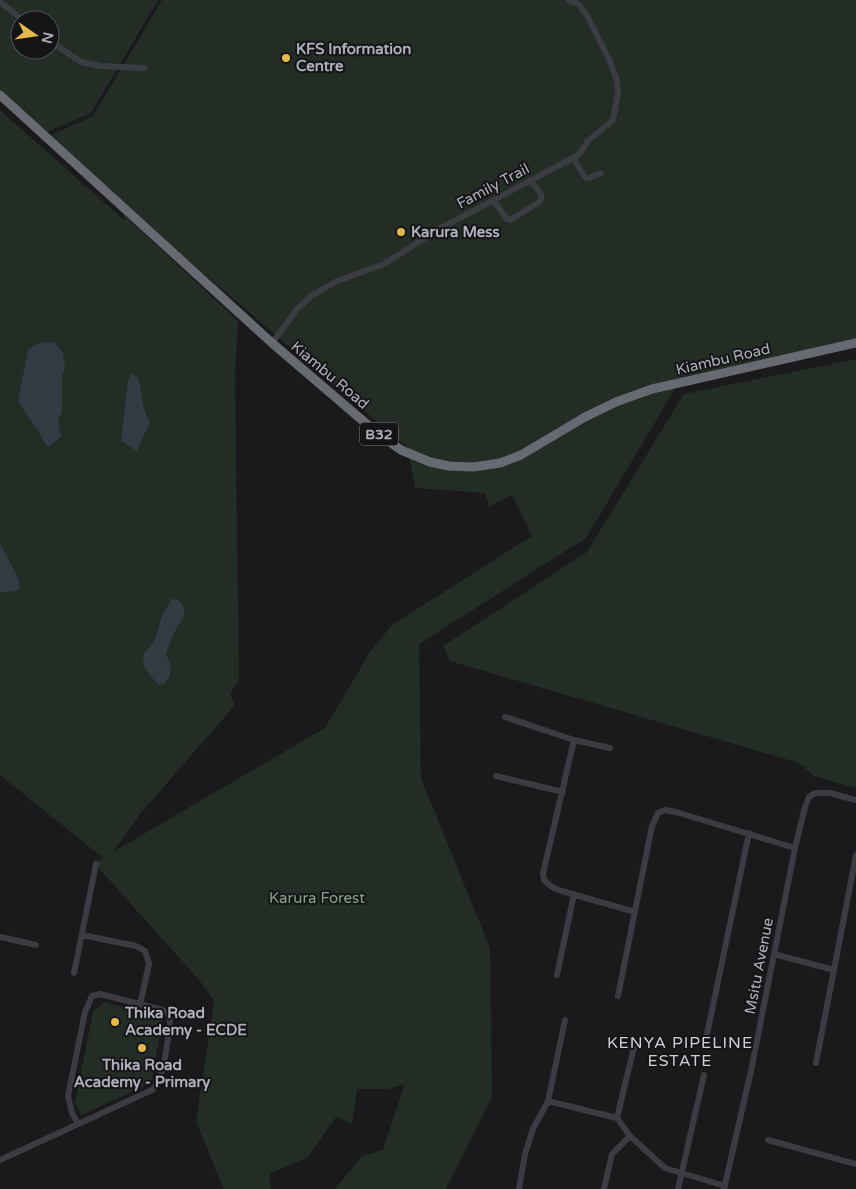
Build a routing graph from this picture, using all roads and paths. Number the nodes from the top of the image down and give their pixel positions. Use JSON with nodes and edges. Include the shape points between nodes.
{"nodes":[{"id":1,"x":569,"y":0,"type":"edge"},
{"id":2,"x":0,"y":2,"type":"edge"},
{"id":3,"x":10,"y":10,"type":"edge"},
{"id":4,"x":60,"y":49,"type":"edge"},
{"id":5,"x":144,"y":68,"type":"dead end"},
{"id":6,"x":0,"y":95,"type":"edge"},
{"id":7,"x":573,"y":158,"type":"junction"},
{"id":8,"x":600,"y":173,"type":"dead end"},
{"id":9,"x":530,"y":180,"type":"junction"},
{"id":10,"x":493,"y":200,"type":"junction"},
{"id":11,"x":272,"y":343,"type":"junction"},
{"id":12,"x":856,"y":343,"type":"edge"},
{"id":13,"x":505,"y":717,"type":"dead end"},
{"id":14,"x":574,"y":740,"type":"junction"},
{"id":15,"x":610,"y":748,"type":"dead end"},
{"id":16,"x":496,"y":776,"type":"dead end"},
{"id":17,"x":563,"y":792,"type":"junction"},
{"id":18,"x":856,"y":800,"type":"edge"},
{"id":19,"x":749,"y":833,"type":"junction"},
{"id":20,"x":795,"y":848,"type":"junction"},
{"id":21,"x":856,"y":855,"type":"edge"},
{"id":22,"x":96,"y":864,"type":"dead end"},
{"id":23,"x":574,"y":894,"type":"junction"},
{"id":24,"x":635,"y":912,"type":"junction"},
{"id":25,"x":82,"y":935,"type":"junction"},
{"id":26,"x":0,"y":937,"type":"edge"},
{"id":27,"x":36,"y":945,"type":"dead end"},
{"id":28,"x":774,"y":954,"type":"junction"},
{"id":29,"x":834,"y":970,"type":"junction"},
{"id":30,"x":74,"y":973,"type":"dead end"},
{"id":31,"x":557,"y":975,"type":"dead end"},
{"id":32,"x":618,"y":996,"type":"dead end"},
{"id":33,"x":140,"y":1004,"type":"junction"},
{"id":34,"x":565,"y":1020,"type":"dead end"},
{"id":35,"x":706,"y":1039,"type":"dead end"},
{"id":36,"x":635,"y":1043,"type":"dead end"},
{"id":37,"x":816,"y":1063,"type":"dead end"},
{"id":38,"x":704,"y":1075,"type":"dead end"},
{"id":39,"x":548,"y":1101,"type":"junction"},
{"id":40,"x":617,"y":1118,"type":"junction"},
{"id":41,"x":78,"y":1124,"type":"junction"},
{"id":42,"x":630,"y":1136,"type":"junction"},
{"id":43,"x":768,"y":1140,"type":"dead end"},
{"id":44,"x":0,"y":1160,"type":"edge"},
{"id":45,"x":856,"y":1164,"type":"edge"},
{"id":46,"x":681,"y":1173,"type":"junction"},
{"id":47,"x":725,"y":1188,"type":"edge"},
{"id":48,"x":519,"y":1189,"type":"edge"},
{"id":49,"x":604,"y":1189,"type":"edge"},
{"id":50,"x":678,"y":1189,"type":"edge"}],
"edges":[{"from":1,"to":7,"type":"street","name":"Family Trail","via":[[578,4],[587,15],[617,80],[618,93],[613,120]]},
{"from":2,"to":3,"type":"street"},
{"from":4,"to":5,"type":"street","via":[[80,62]]},
{"from":6,"to":11,"type":"highway","name":"Kiambu Road","number":"B32"},
{"from":7,"to":8,"type":"street","via":[[585,177]]},
{"from":7,"to":9,"type":"street","name":"Family Trail"},
{"from":9,"to":10,"type":"street","name":"Family Trail"},
{"from":9,"to":10,"type":"street","via":[[542,199],[510,220]]},
{"from":10,"to":11,"type":"street","name":"Family Trail","via":[[384,264],[335,282],[310,296],[296,309]]},
{"from":11,"to":12,"type":"highway","name":"Kiambu Road","number":"B32","via":[[401,450],[449,466],[474,466],[500,463],[520,455],[585,417],[652,389]]},
{"from":13,"to":14,"type":"street"},
{"from":14,"to":15,"type":"street"},
{"from":14,"to":17,"type":"street"},
{"from":16,"to":17,"type":"street"},
{"from":17,"to":23,"type":"street","via":[[543,874],[544,880],[552,887]]},
{"from":18,"to":20,"type":"street","name":"Msitu Avenue","via":[[830,793],[811,794]]},
{"from":19,"to":20,"type":"street"},
{"from":19,"to":24,"type":"street","via":[[676,812],[665,810],[658,813],[652,826]]},
{"from":19,"to":35,"type":"street"},
{"from":20,"to":28,"type":"street","name":"Msitu Avenue"},
{"from":21,"to":29,"type":"street"},
{"from":22,"to":25,"type":"street"},
{"from":23,"to":24,"type":"street"},
{"from":23,"to":31,"type":"street"},
{"from":24,"to":32,"type":"street"},
{"from":25,"to":30,"type":"street"},
{"from":25,"to":33,"type":"street","via":[[136,946],[144,951],[149,964]]},
{"from":26,"to":27,"type":"street"},
{"from":28,"to":29,"type":"street"},
{"from":28,"to":47,"type":"street","name":"Msitu Avenue"},
{"from":29,"to":37,"type":"street"},
{"from":33,"to":41,"type":"street","via":[[100,994],[90,1000],[68,1096]]},
{"from":33,"to":41,"type":"street","via":[[163,1010],[170,1019],[156,1087]]},
{"from":34,"to":39,"type":"street"},
{"from":36,"to":40,"type":"street"},
{"from":38,"to":46,"type":"street"},
{"from":39,"to":40,"type":"street"},
{"from":39,"to":48,"type":"street","via":[[533,1129]]},
{"from":40,"to":42,"type":"street"},
{"from":41,"to":44,"type":"street"},
{"from":42,"to":46,"type":"street","via":[[664,1168]]},
{"from":42,"to":49,"type":"street","via":[[612,1154]]},
{"from":43,"to":45,"type":"street"},
{"from":46,"to":47,"type":"street"},
{"from":46,"to":50,"type":"street"}]}
